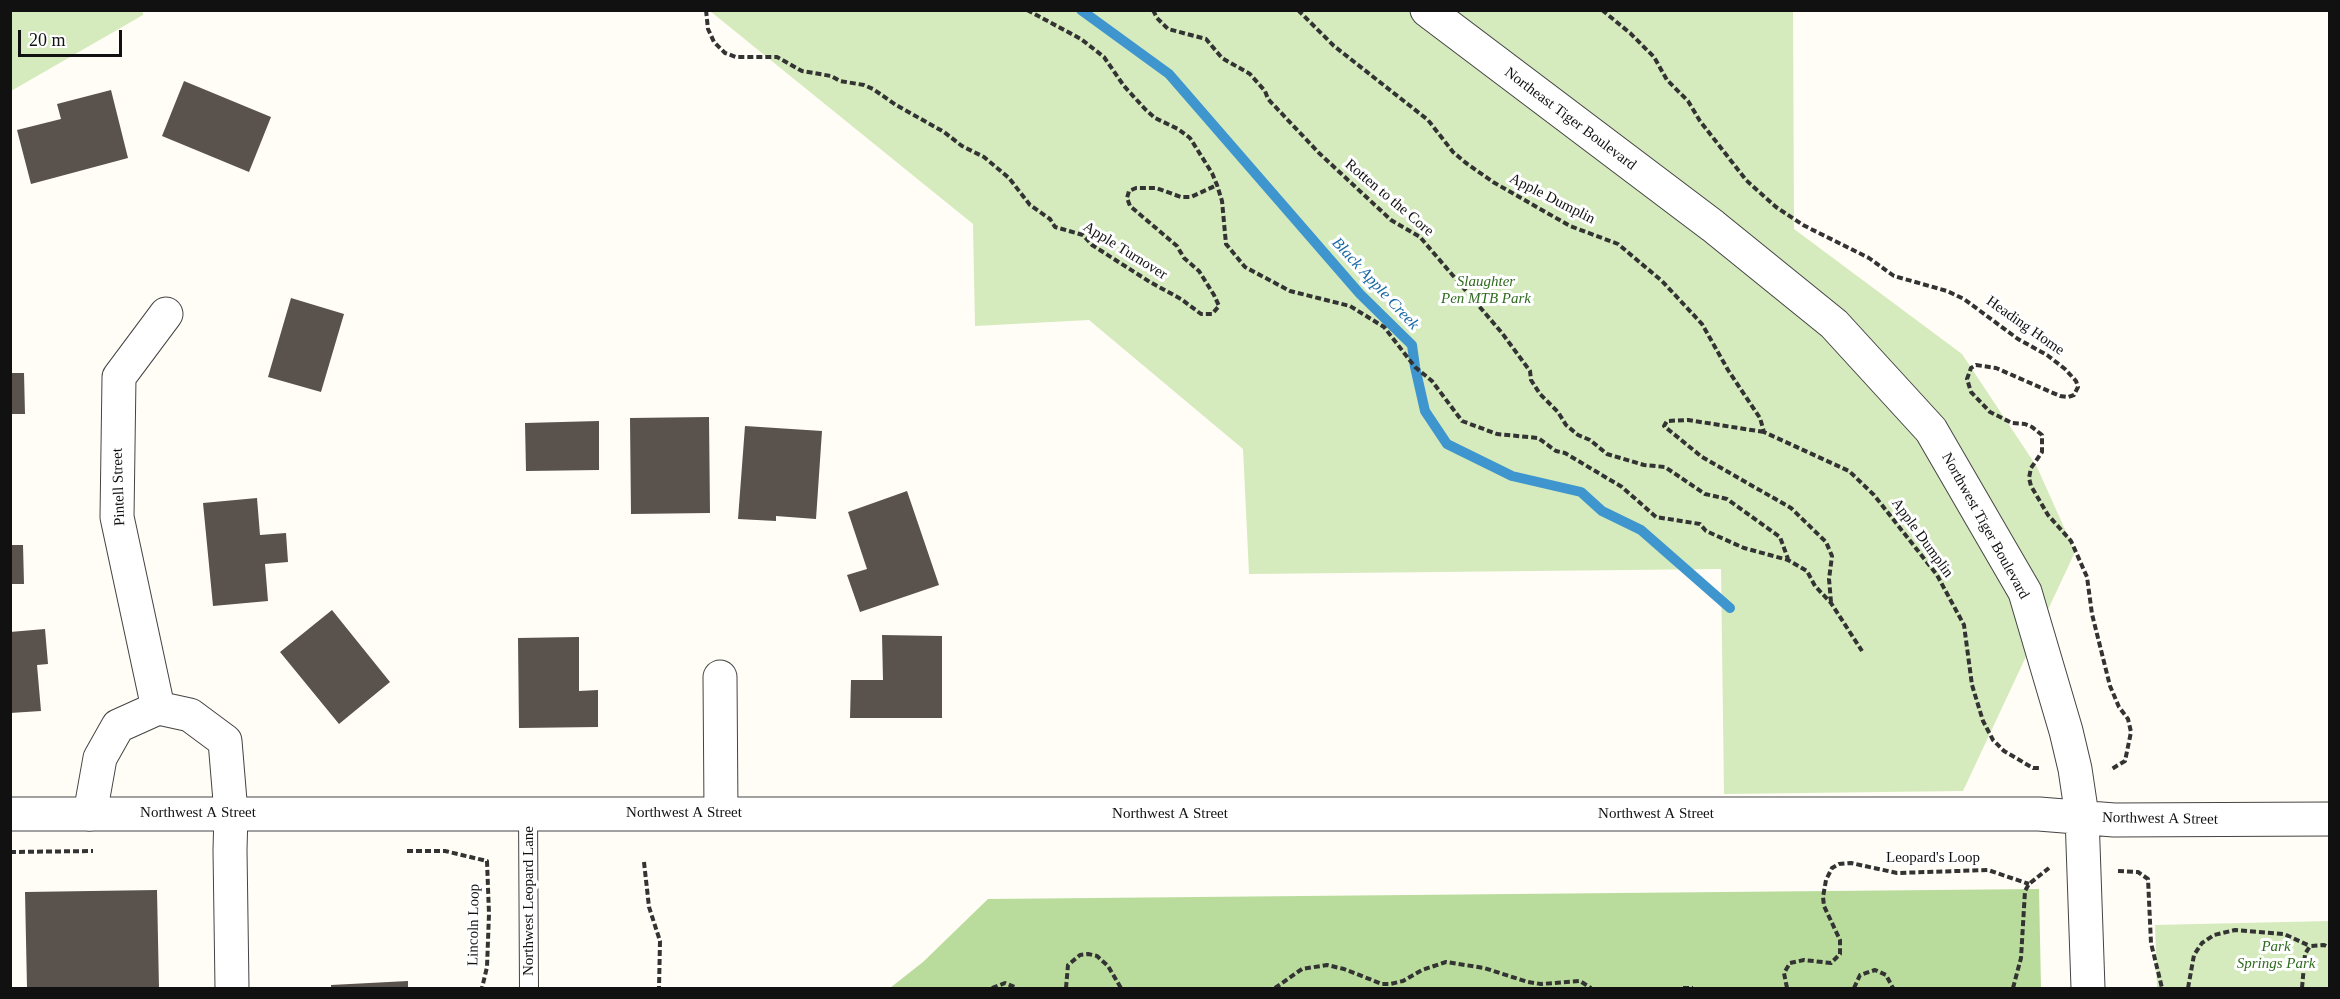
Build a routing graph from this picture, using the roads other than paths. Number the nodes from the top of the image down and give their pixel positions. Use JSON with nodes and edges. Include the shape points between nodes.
{"nodes":[{"id":1,"x":1427,"y":10,"type":"edge"},
{"id":2,"x":1713,"y":226,"type":"joint"},
{"id":3,"x":166,"y":314,"type":"dead end"},
{"id":4,"x":720,"y":677,"type":"dead end"},
{"id":5,"x":158,"y":708,"type":"junction"},
{"id":6,"x":721,"y":812,"type":"junction"},
{"id":7,"x":231,"y":813,"type":"junction"},
{"id":8,"x":528,"y":813,"type":"junction"},
{"id":9,"x":10,"y":814,"type":"edge"},
{"id":10,"x":90,"y":814,"type":"junction"},
{"id":11,"x":2082,"y":816,"type":"junction"},
{"id":12,"x":2330,"y":819,"type":"edge"},
{"id":13,"x":232,"y":988,"type":"edge"},
{"id":14,"x":529,"y":988,"type":"edge"},
{"id":15,"x":2088,"y":988,"type":"edge"}],
"edges":[{"from":1,"to":2,"type":"street","name":"Northeast Tiger Boulevard"},
{"from":2,"to":11,"type":"street","name":"Northwest Tiger Boulevard","via":[[1834,324],[1931,430],[2025,592],[2067,731]]},
{"from":3,"to":5,"type":"street","name":"Pintell Street","via":[[119,377],[117,517]]},
{"from":4,"to":6,"type":"street"},
{"from":5,"to":7,"type":"street","via":[[190,715],[225,741]]},
{"from":5,"to":10,"type":"street","via":[[118,726],[100,758]]},
{"from":6,"to":8,"type":"street","name":"Northwest A Street"},
{"from":6,"to":11,"type":"street","name":"Northwest A Street"},
{"from":7,"to":8,"type":"street","name":"Northwest A Street"},
{"from":7,"to":10,"type":"street","name":"Northwest A Street"},
{"from":7,"to":13,"type":"street"},
{"from":8,"to":14,"type":"lane","name":"Northwest Leopard Lane"},
{"from":9,"to":10,"type":"street","name":"Northwest A Street"},
{"from":11,"to":12,"type":"street","name":"Northwest A Street","via":[[2114,820]]},
{"from":11,"to":15,"type":"street","name":"Northwest Tiger Boulevard"}]}
